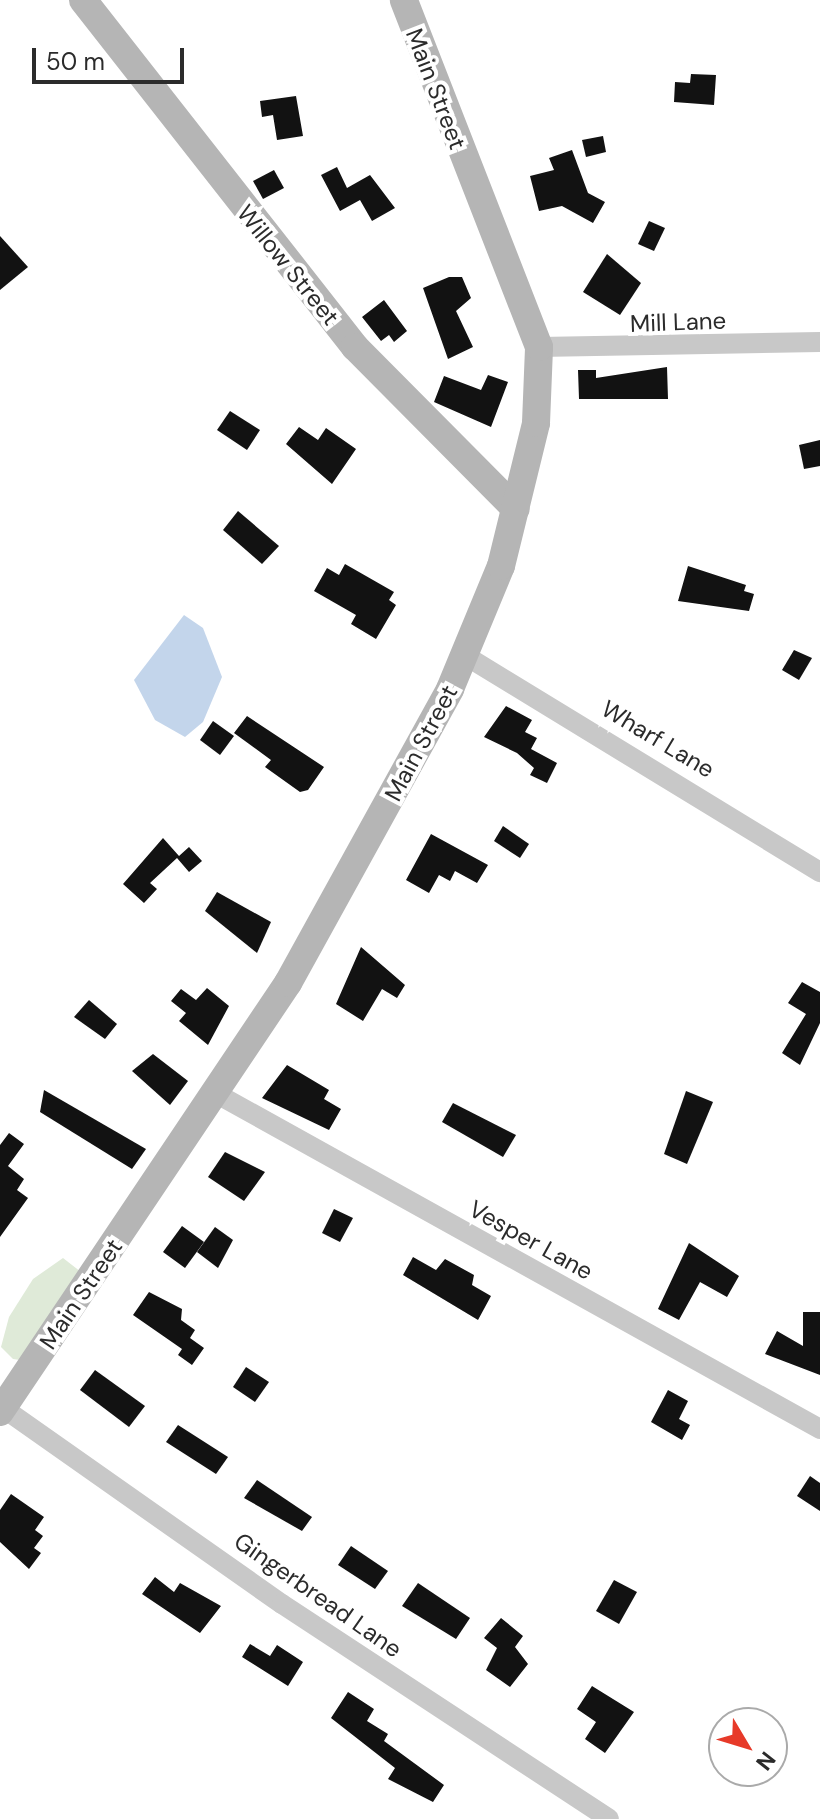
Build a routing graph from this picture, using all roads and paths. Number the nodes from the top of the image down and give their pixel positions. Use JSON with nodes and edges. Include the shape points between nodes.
{"nodes":[{"id":1,"x":83,"y":0,"type":"edge"},
{"id":2,"x":404,"y":0,"type":"edge"},
{"id":3,"x":820,"y":342,"type":"edge"},
{"id":4,"x":539,"y":347,"type":"junction"},
{"id":5,"x":516,"y":509,"type":"junction"},
{"id":6,"x":466,"y":656,"type":"junction"},
{"id":7,"x":820,"y":872,"type":"edge"},
{"id":8,"x":217,"y":1094,"type":"junction"},
{"id":9,"x":2,"y":1410,"type":"edge"},
{"id":10,"x":820,"y":1429,"type":"edge"},
{"id":11,"x":609,"y":1819,"type":"edge"}],
"edges":[{"from":1,"to":5,"type":"main road","name":"Willow Street","via":[[347,337]]},
{"from":2,"to":4,"type":"main road","name":"Main Street"},
{"from":3,"to":4,"type":"street","name":"Mill Lane"},
{"from":4,"to":5,"type":"main road","name":"Main Street","via":[[540,397]]},
{"from":5,"to":6,"type":"main road","name":"Main Street"},
{"from":6,"to":7,"type":"street","name":"Wharf Lane"},
{"from":6,"to":8,"type":"main road","name":"Main Street","via":[[333,905]]},
{"from":8,"to":9,"type":"main road","name":"Main Street"},
{"from":8,"to":10,"type":"street","name":"Vesper Lane"},
{"from":9,"to":11,"type":"street","name":"Gingerbread Lane","via":[[306,1621]]}]}
